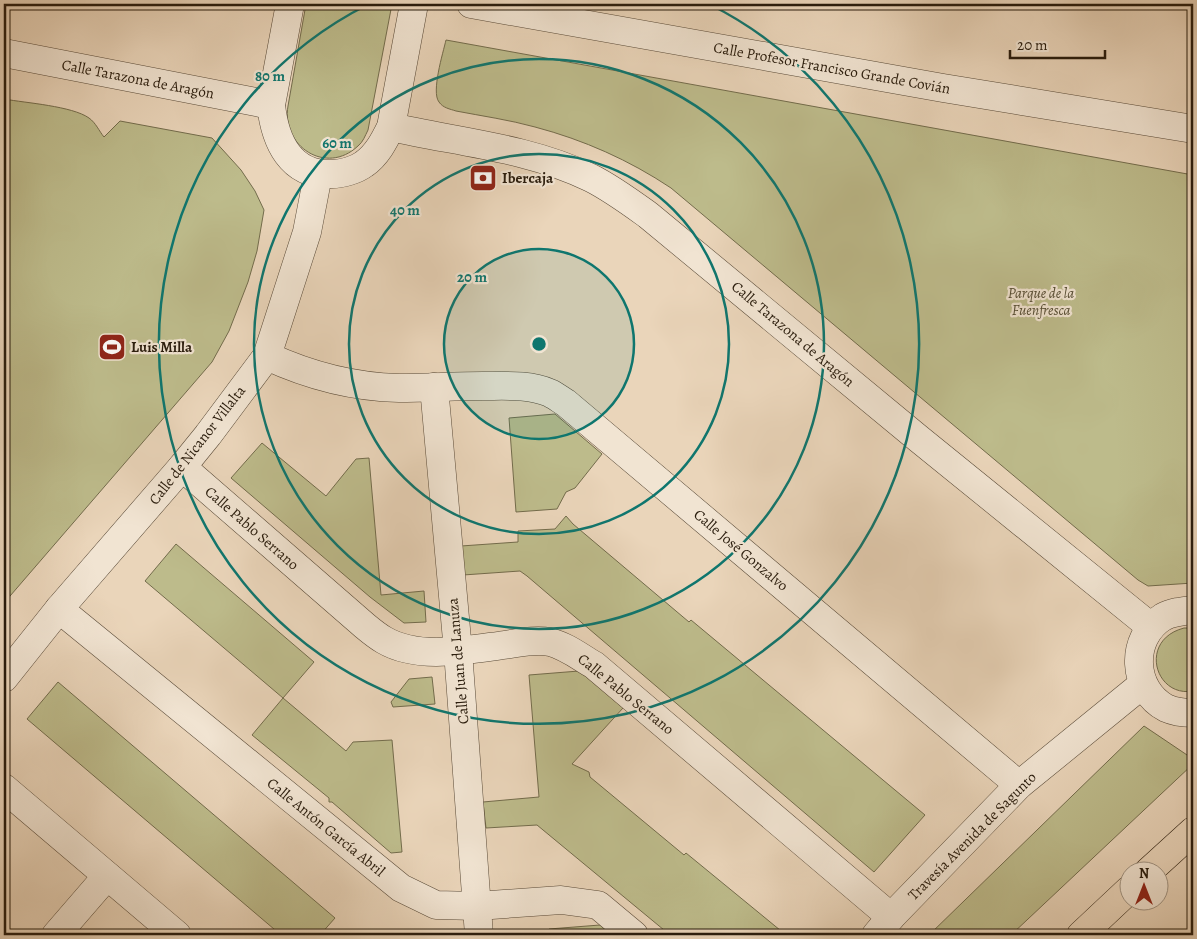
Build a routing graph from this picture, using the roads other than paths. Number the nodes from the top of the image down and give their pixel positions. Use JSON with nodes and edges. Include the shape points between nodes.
{"nodes":[{"id":1,"x":290,"y":4,"type":"edge"},
{"id":2,"x":414,"y":4,"type":"edge"},
{"id":3,"x":471,"y":4,"type":"edge"},
{"id":4,"x":4,"y":53,"type":"edge"},
{"id":5,"x":272,"y":105,"type":"junction"},
{"id":6,"x":391,"y":127,"type":"junction"},
{"id":7,"x":1193,"y":129,"type":"edge"},
{"id":8,"x":318,"y":175,"type":"junction"},
{"id":9,"x":267,"y":356,"type":"junction"},
{"id":10,"x":434,"y":386,"type":"junction"},
{"id":11,"x":182,"y":467,"type":"junction"},
{"id":12,"x":59,"y":609,"type":"junction"},
{"id":13,"x":1193,"y":610,"type":"edge"},
{"id":14,"x":1151,"y":627,"type":"junction"},
{"id":15,"x":458,"y":651,"type":"junction"},
{"id":16,"x":4,"y":678,"type":"edge"},
{"id":17,"x":1143,"y":684,"type":"junction"},
{"id":18,"x":1193,"y":713,"type":"edge"},
{"id":19,"x":1019,"y":785,"type":"junction"},
{"id":20,"x":4,"y":788,"type":"edge"},
{"id":21,"x":1193,"y":831,"type":"edge"},
{"id":22,"x":1159,"y":862,"type":"edge"},
{"id":23,"x":107,"y":876,"type":"junction"},
{"id":24,"x":1120,"y":898,"type":"edge"},
{"id":25,"x":477,"y":906,"type":"junction"},
{"id":26,"x":884,"y":926,"type":"edge"},
{"id":27,"x":56,"y":935,"type":"edge"},
{"id":28,"x":177,"y":935,"type":"edge"},
{"id":29,"x":479,"y":935,"type":"edge"},
{"id":30,"x":634,"y":935,"type":"edge"},
{"id":31,"x":1081,"y":935,"type":"edge"}],
"edges":[{"from":1,"to":5,"type":"street"},
{"from":2,"to":6,"type":"street"},
{"from":3,"to":7,"type":"street","name":"Calle Profesor Francisco Grande Covián"},
{"from":4,"to":5,"type":"street","name":"Calle Tarazona de Aragón"},
{"from":5,"to":8,"type":"street","via":[[273,120],[286,153],[296,164]]},
{"from":6,"to":8,"type":"street","via":[[382,145],[363,165],[350,171]]},
{"from":6,"to":14,"type":"street","name":"Calle Tarazona de Aragón","via":[[525,154],[591,178],[618,194],[656,221]]},
{"from":8,"to":9,"type":"street","name":"Calle de Nicanor Villalta","via":[[307,232]]},
{"from":9,"to":10,"type":"street","name":"Calle José Gonzalvo","via":[[322,377],[354,383],[397,388]]},
{"from":9,"to":11,"type":"street","name":"Calle de Nicanor Villalta"},
{"from":10,"to":15,"type":"street","name":"Calle Juan de Lanuza"},
{"from":10,"to":19,"type":"street","name":"Calle José Gonzalvo","via":[[535,389],[550,393],[566,403]]},
{"from":11,"to":12,"type":"street","name":"Calle de Nicanor Villalta"},
{"from":11,"to":15,"type":"street","name":"Calle Pablo Serrano","via":[[385,640],[428,652]]},
{"from":12,"to":16,"type":"street","name":"Calle de Nicanor Villalta"},
{"from":12,"to":25,"type":"street","name":"Calle Antón García Abril","via":[[401,888],[436,904]]},
{"from":13,"to":14,"type":"street","via":[[1163,617]]},
{"from":14,"to":17,"type":"street","via":[[1139,655]]},
{"from":15,"to":25,"type":"street","name":"Calle Juan de Lanuza"},
{"from":15,"to":26,"type":"street","name":"Calle Pablo Serrano","via":[[549,642],[601,671]]},
{"from":17,"to":18,"type":"street","via":[[1166,708]]},
{"from":17,"to":19,"type":"street","name":"Travesía Avenida de Sagunto"},
{"from":19,"to":26,"type":"street","name":"Travesía Avenida de Sagunto"},
{"from":20,"to":23,"type":"street"},
{"from":21,"to":22,"type":"highway"},
{"from":23,"to":27,"type":"street"},
{"from":23,"to":28,"type":"street"},
{"from":24,"to":31,"type":"highway"},
{"from":25,"to":29,"type":"street","name":"Calle Juan de Lanuza"},
{"from":25,"to":30,"type":"street","name":"Calle Antón García Abril","via":[[560,900],[598,905]]}]}
